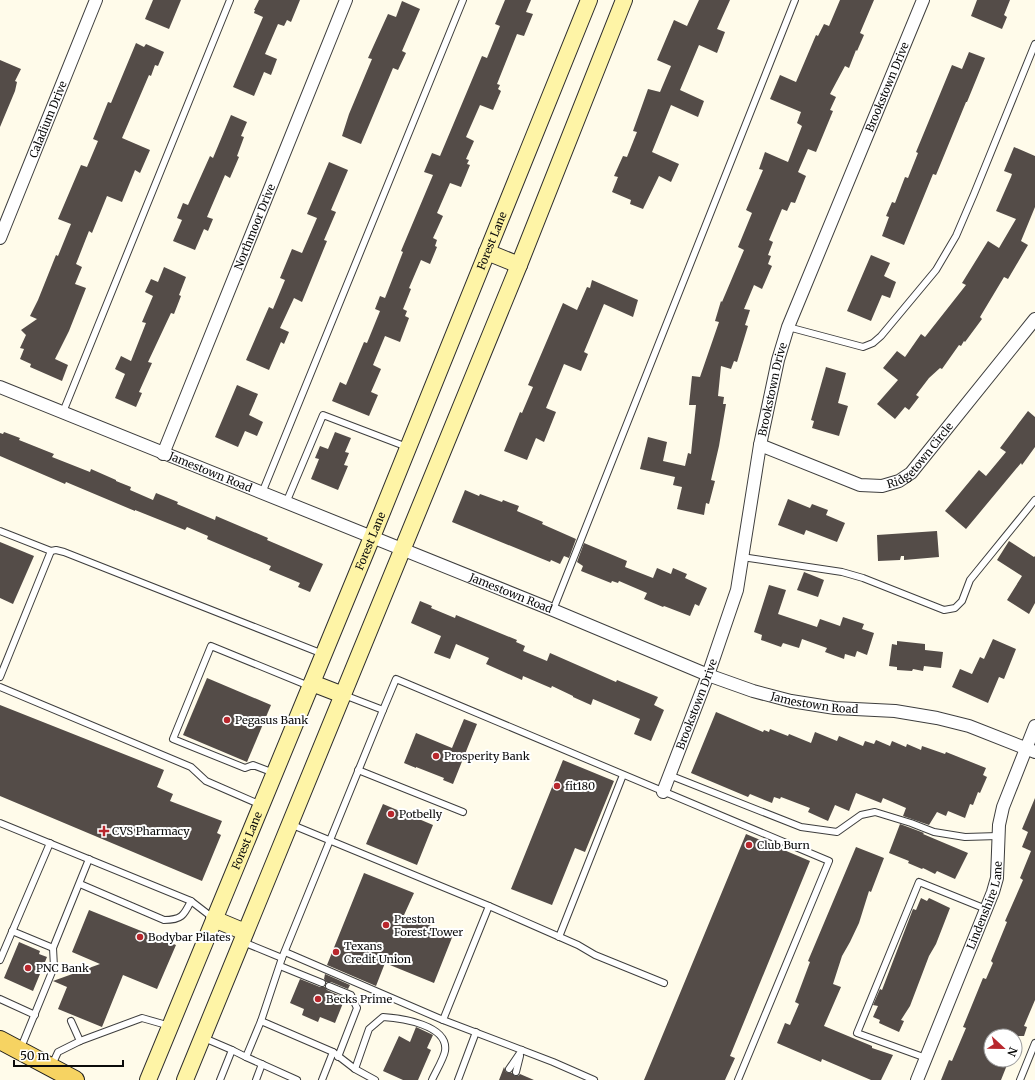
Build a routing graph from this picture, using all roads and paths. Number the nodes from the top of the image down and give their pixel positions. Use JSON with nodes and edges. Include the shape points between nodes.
{"nodes":[{"id":1,"x":96,"y":0,"type":"edge"},
{"id":2,"x":230,"y":0,"type":"edge"},
{"id":3,"x":346,"y":0,"type":"edge"},
{"id":4,"x":463,"y":0,"type":"edge"},
{"id":5,"x":589,"y":0,"type":"edge"},
{"id":6,"x":624,"y":0,"type":"edge"},
{"id":7,"x":795,"y":0,"type":"edge"},
{"id":8,"x":923,"y":0,"type":"edge"},
{"id":9,"x":1035,"y":44,"type":"edge"},
{"id":10,"x":0,"y":238,"type":"edge"},
{"id":11,"x":487,"y":252,"type":"junction"},
{"id":12,"x":519,"y":265,"type":"junction"},
{"id":13,"x":1035,"y":319,"type":"edge"},
{"id":14,"x":788,"y":327,"type":"junction"},
{"id":15,"x":0,"y":387,"type":"edge"},
{"id":16,"x":62,"y":412,"type":"junction"},
{"id":17,"x":760,"y":445,"type":"junction"},
{"id":18,"x":408,"y":448,"type":"junction"},
{"id":19,"x":163,"y":454,"type":"junction"},
{"id":20,"x":262,"y":493,"type":"junction"},
{"id":21,"x":1035,"y":500,"type":"edge"},
{"id":22,"x":286,"y":503,"type":"junction"},
{"id":23,"x":0,"y":531,"type":"edge"},
{"id":24,"x":372,"y":537,"type":"junction"},
{"id":25,"x":402,"y":550,"type":"junction"},
{"id":26,"x":51,"y":551,"type":"junction"},
{"id":27,"x":742,"y":556,"type":"junction"},
{"id":28,"x":553,"y":610,"type":"junction"},
{"id":29,"x":323,"y":654,"type":"junction"},
{"id":30,"x":708,"y":675,"type":"junction"},
{"id":31,"x":0,"y":677,"type":"edge"},
{"id":32,"x":311,"y":684,"type":"junction"},
{"id":33,"x":0,"y":686,"type":"edge"},
{"id":34,"x":343,"y":695,"type":"junction"},
{"id":35,"x":383,"y":710,"type":"junction"},
{"id":36,"x":1035,"y":726,"type":"edge"},
{"id":37,"x":1030,"y":750,"type":"edge"},
{"id":38,"x":358,"y":770,"type":"junction"},
{"id":39,"x":274,"y":773,"type":"junction"},
{"id":40,"x":623,"y":775,"type":"junction"},
{"id":41,"x":669,"y":775,"type":"junction"},
{"id":42,"x":663,"y":792,"type":"junction"},
{"id":43,"x":261,"y":805,"type":"junction"},
{"id":44,"x":463,"y":812,"type":"dead end"},
{"id":45,"x":0,"y":823,"type":"edge"},
{"id":46,"x":290,"y":824,"type":"junction"},
{"id":47,"x":998,"y":836,"type":"junction"},
{"id":48,"x":329,"y":840,"type":"junction"},
{"id":49,"x":50,"y":843,"type":"junction"},
{"id":50,"x":89,"y":859,"type":"junction"},
{"id":51,"x":80,"y":884,"type":"junction"},
{"id":52,"x":191,"y":901,"type":"junction"},
{"id":53,"x":489,"y":906,"type":"junction"},
{"id":54,"x":986,"y":909,"type":"junction"},
{"id":55,"x":214,"y":918,"type":"junction"},
{"id":56,"x":12,"y":931,"type":"junction"},
{"id":57,"x":244,"y":937,"type":"junction"},
{"id":58,"x":559,"y":937,"type":"junction"},
{"id":59,"x":53,"y":948,"type":"junction"},
{"id":60,"x":283,"y":955,"type":"junction"},
{"id":61,"x":0,"y":960,"type":"edge"},
{"id":62,"x":280,"y":966,"type":"junction"},
{"id":63,"x":322,"y":983,"type":"dead end"},
{"id":64,"x":664,"y":983,"type":"dead end"},
{"id":65,"x":329,"y":986,"type":"dead end"},
{"id":66,"x":0,"y":999,"type":"edge"},
{"id":67,"x":35,"y":1015,"type":"junction"},
{"id":68,"x":443,"y":1020,"type":"junction"},
{"id":69,"x":71,"y":1021,"type":"dead end"},
{"id":70,"x":261,"y":1021,"type":"junction"},
{"id":71,"x":170,"y":1026,"type":"junction"},
{"id":72,"x":476,"y":1032,"type":"junction"},
{"id":73,"x":202,"y":1038,"type":"junction"},
{"id":74,"x":0,"y":1040,"type":"edge"},
{"id":75,"x":80,"y":1041,"type":"junction"},
{"id":76,"x":1035,"y":1043,"type":"edge"},
{"id":77,"x":20,"y":1050,"type":"junction"},
{"id":78,"x":232,"y":1050,"type":"junction"},
{"id":79,"x":522,"y":1050,"type":"junction"},
{"id":80,"x":336,"y":1055,"type":"junction"},
{"id":81,"x":246,"y":1057,"type":"junction"},
{"id":82,"x":926,"y":1058,"type":"junction"},
{"id":83,"x":262,"y":1064,"type":"junction"},
{"id":84,"x":51,"y":1067,"type":"junction"},
{"id":85,"x":355,"y":1069,"type":"junction"},
{"id":86,"x":509,"y":1069,"type":"dead end"},
{"id":87,"x":516,"y":1072,"type":"dead end"},
{"id":88,"x":75,"y":1080,"type":"edge"},
{"id":89,"x":148,"y":1080,"type":"edge"},
{"id":90,"x":186,"y":1080,"type":"edge"},
{"id":91,"x":220,"y":1080,"type":"edge"},
{"id":92,"x":256,"y":1080,"type":"edge"},
{"id":93,"x":297,"y":1080,"type":"edge"},
{"id":94,"x":322,"y":1080,"type":"edge"},
{"id":95,"x":375,"y":1080,"type":"edge"},
{"id":96,"x":432,"y":1080,"type":"edge"},
{"id":97,"x":458,"y":1080,"type":"edge"},
{"id":98,"x":594,"y":1080,"type":"edge"},
{"id":99,"x":738,"y":1080,"type":"edge"},
{"id":100,"x":917,"y":1080,"type":"edge"},
{"id":101,"x":1020,"y":1080,"type":"edge"}],
"edges":[{"from":1,"to":10,"type":"street","name":"Caladium Drive"},
{"from":2,"to":16,"type":"lane"},
{"from":3,"to":19,"type":"street","name":"Northmoor Drive"},
{"from":4,"to":20,"type":"lane"},
{"from":5,"to":11,"type":"main road","name":"Forest Lane"},
{"from":6,"to":12,"type":"main road"},
{"from":7,"to":28,"type":"lane"},
{"from":8,"to":14,"type":"street","name":"Brookstown Drive"},
{"from":9,"to":14,"type":"lane","via":[[956,236],[936,270],[881,336],[873,344],[863,347]]},
{"from":11,"to":12,"type":"main road"},
{"from":11,"to":18,"type":"main road","name":"Forest Lane"},
{"from":12,"to":25,"type":"main road"},
{"from":13,"to":17,"type":"street","name":"Ridgetown Circle","via":[[911,473],[899,481],[882,486],[860,485]]},
{"from":14,"to":17,"type":"street","name":"Brookstown Drive","via":[[778,360]]},
{"from":15,"to":16,"type":"street","name":"Jamestown Road"},
{"from":16,"to":19,"type":"street","name":"Jamestown Road"},
{"from":17,"to":27,"type":"street","name":"Brookstown Drive"},
{"from":18,"to":22,"type":"lane","via":[[323,415]]},
{"from":18,"to":24,"type":"main road","name":"Forest Lane"},
{"from":19,"to":20,"type":"street","name":"Jamestown Road"},
{"from":20,"to":22,"type":"street","name":"Jamestown Road"},
{"from":21,"to":27,"type":"lane","via":[[970,580],[962,601],[949,610],[842,572]]},
{"from":22,"to":24,"type":"street","name":"Jamestown Road"},
{"from":23,"to":26,"type":"lane"},
{"from":24,"to":25,"type":"street","name":"Jamestown Road"},
{"from":24,"to":29,"type":"main road","name":"Forest Lane"},
{"from":25,"to":28,"type":"street","name":"Jamestown Road"},
{"from":25,"to":34,"type":"main road"},
{"from":26,"to":29,"type":"lane","via":[[64,552]]},
{"from":26,"to":31,"type":"lane"},
{"from":27,"to":30,"type":"street","name":"Brookstown Drive","via":[[736,590]]},
{"from":28,"to":30,"type":"street","name":"Jamestown Road"},
{"from":29,"to":32,"type":"main road","name":"Forest Lane"},
{"from":30,"to":37,"type":"street","name":"Jamestown Road","via":[[791,701],[835,708],[895,711],[937,718],[969,726]]},
{"from":30,"to":41,"type":"street","name":"Brookstown Drive"},
{"from":32,"to":34,"type":"main road"},
{"from":32,"to":39,"type":"main road","name":"Forest Lane"},
{"from":32,"to":39,"type":"lane","via":[[211,646],[173,739],[245,768],[253,765]]},
{"from":33,"to":43,"type":"lane","via":[[191,767],[206,781]]},
{"from":34,"to":35,"type":"lane"},
{"from":34,"to":46,"type":"main road"},
{"from":35,"to":38,"type":"lane"},
{"from":35,"to":40,"type":"lane","via":[[396,679]]},
{"from":36,"to":37,"type":"street","name":"Lindenshire Lane"},
{"from":37,"to":47,"type":"street","name":"Lindenshire Lane","via":[[1003,808]]},
{"from":38,"to":44,"type":"lane"},
{"from":38,"to":48,"type":"lane"},
{"from":39,"to":43,"type":"main road","name":"Forest Lane"},
{"from":40,"to":42,"type":"lane"},
{"from":40,"to":58,"type":"lane"},
{"from":41,"to":42,"type":"street","name":"Brookstown Drive"},
{"from":41,"to":47,"type":"lane","via":[[801,827],[837,832],[861,816],[875,812],[934,832],[965,837]]},
{"from":42,"to":99,"type":"lane","via":[[829,861]]},
{"from":43,"to":55,"type":"main road","name":"Forest Lane"},
{"from":45,"to":49,"type":"lane"},
{"from":46,"to":48,"type":"lane"},
{"from":46,"to":57,"type":"main road"},
{"from":47,"to":54,"type":"street","name":"Lindenshire Lane","via":[[997,878]]},
{"from":48,"to":53,"type":"lane"},
{"from":48,"to":60,"type":"lane"},
{"from":49,"to":50,"type":"lane"},
{"from":49,"to":56,"type":"lane"},
{"from":50,"to":51,"type":"lane"},
{"from":50,"to":52,"type":"lane"},
{"from":51,"to":52,"type":"lane","via":[[164,920],[176,920],[184,914]]},
{"from":51,"to":59,"type":"lane"},
{"from":52,"to":55,"type":"lane"},
{"from":53,"to":58,"type":"lane"},
{"from":53,"to":68,"type":"lane"},
{"from":54,"to":82,"type":"street","name":"Lindenshire Lane"},
{"from":54,"to":82,"type":"lane","via":[[919,882],[857,1033]]},
{"from":55,"to":57,"type":"main road"},
{"from":55,"to":71,"type":"main road","name":"Forest Lane"},
{"from":56,"to":59,"type":"lane"},
{"from":56,"to":61,"type":"lane"},
{"from":57,"to":60,"type":"lane"},
{"from":57,"to":73,"type":"main road"},
{"from":58,"to":64,"type":"lane","via":[[595,955]]},
{"from":59,"to":67,"type":"lane","via":[[54,967]]},
{"from":60,"to":62,"type":"lane"},
{"from":60,"to":68,"type":"lane"},
{"from":62,"to":63,"type":"lane"},
{"from":62,"to":70,"type":"lane"},
{"from":65,"to":80,"type":"lane","via":[[351,995],[358,1008]]},
{"from":66,"to":67,"type":"lane"},
{"from":67,"to":77,"type":"lane"},
{"from":68,"to":72,"type":"lane"},
{"from":69,"to":75,"type":"lane"},
{"from":70,"to":80,"type":"lane"},
{"from":70,"to":81,"type":"lane"},
{"from":71,"to":75,"type":"lane","via":[[142,1018]]},
{"from":71,"to":89,"type":"main road","name":"Forest Lane"},
{"from":72,"to":79,"type":"lane"},
{"from":72,"to":97,"type":"lane"},
{"from":73,"to":78,"type":"lane"},
{"from":73,"to":90,"type":"main road"},
{"from":74,"to":77,"type":"main road"},
{"from":75,"to":84,"type":"lane","via":[[58,1052]]},
{"from":76,"to":101,"type":"lane"},
{"from":77,"to":84,"type":"main road"},
{"from":78,"to":81,"type":"lane"},
{"from":78,"to":91,"type":"lane"},
{"from":79,"to":86,"type":"lane"},
{"from":79,"to":87,"type":"lane"},
{"from":79,"to":98,"type":"lane"},
{"from":80,"to":85,"type":"lane"},
{"from":80,"to":94,"type":"lane"},
{"from":81,"to":83,"type":"lane"},
{"from":82,"to":100,"type":"street","name":"Lindenshire Lane"},
{"from":83,"to":92,"type":"lane"},
{"from":83,"to":93,"type":"lane"},
{"from":84,"to":88,"type":"main road"},
{"from":85,"to":95,"type":"lane"},
{"from":85,"to":96,"type":"lane","via":[[370,1029],[383,1017],[403,1019],[435,1030],[444,1041],[445,1051]]}]}
